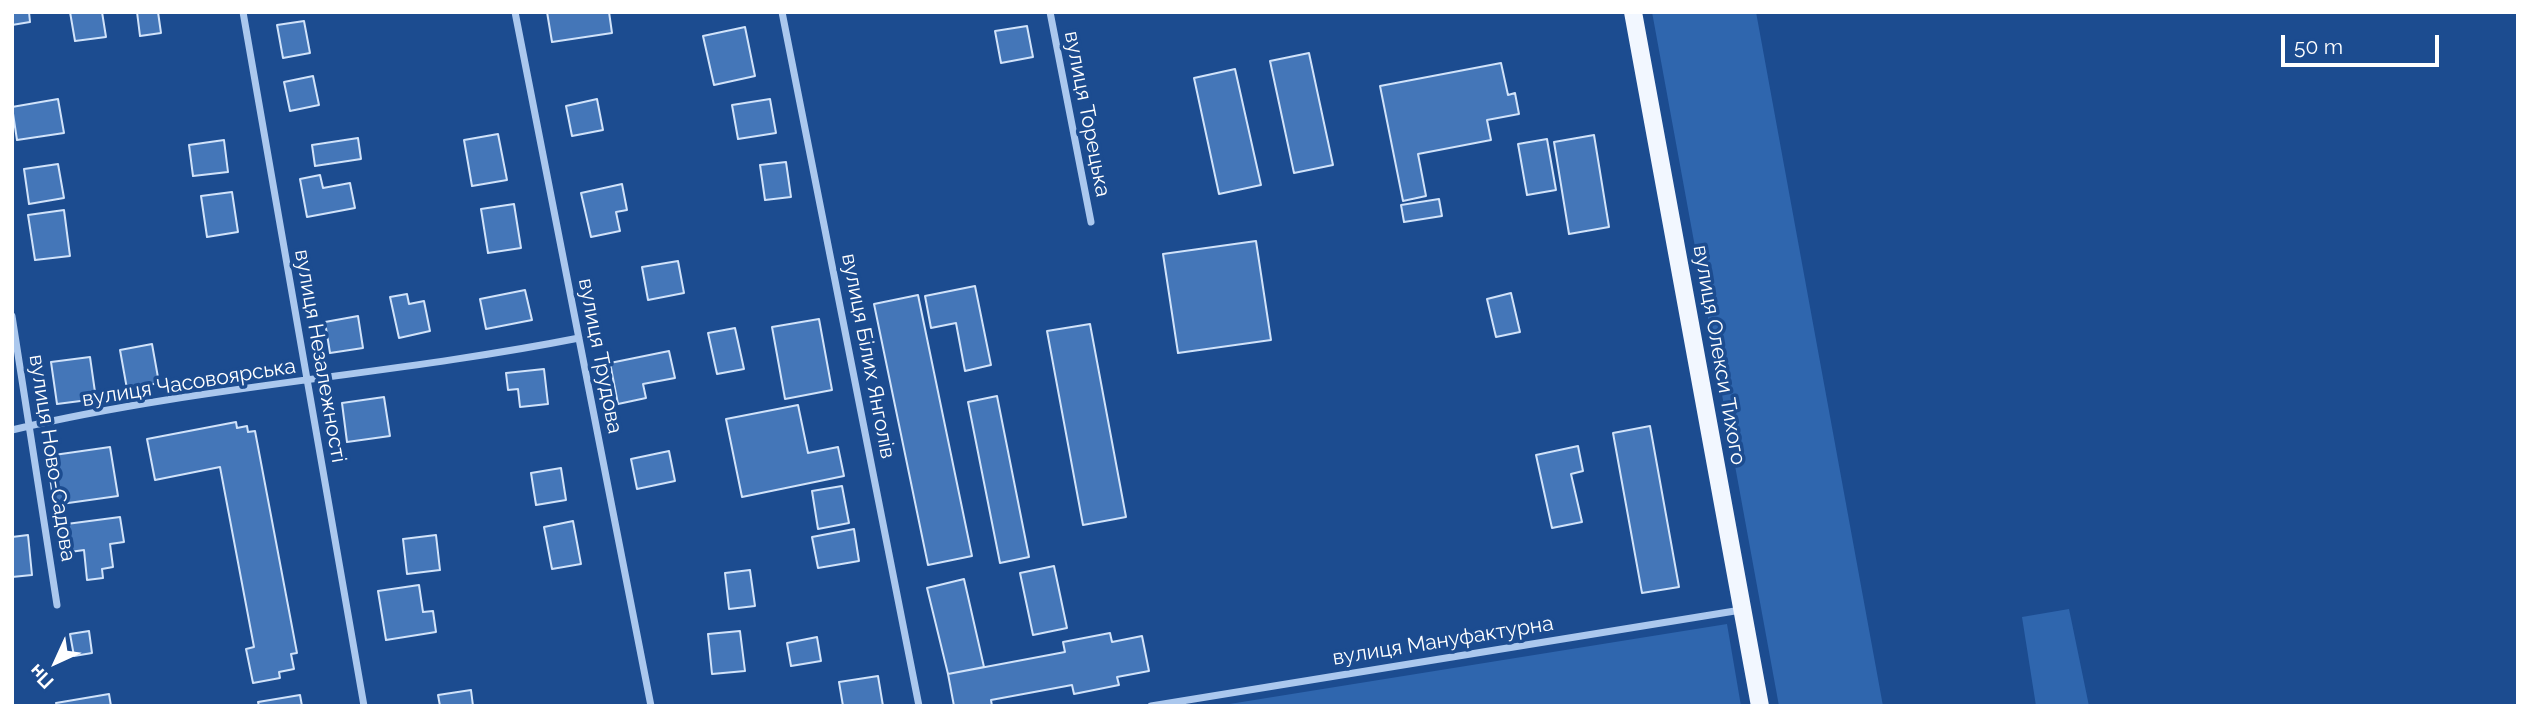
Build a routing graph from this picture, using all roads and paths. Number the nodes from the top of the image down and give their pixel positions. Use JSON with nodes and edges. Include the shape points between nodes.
{"nodes":[{"id":1,"x":243,"y":12,"type":"edge"},
{"id":2,"x":515,"y":12,"type":"edge"},
{"id":3,"x":782,"y":12,"type":"edge"},
{"id":4,"x":1050,"y":12,"type":"edge"},
{"id":5,"x":1633,"y":12,"type":"edge"},
{"id":6,"x":1091,"y":222,"type":"dead end"},
{"id":7,"x":12,"y":316,"type":"edge"},
{"id":8,"x":579,"y":338,"type":"junction"},
{"id":9,"x":307,"y":382,"type":"junction"},
{"id":10,"x":30,"y":426,"type":"junction"},
{"id":11,"x":12,"y":430,"type":"edge"},
{"id":12,"x":57,"y":605,"type":"dead end"},
{"id":13,"x":1742,"y":610,"type":"junction"},
{"id":14,"x":1187,"y":703,"type":"edge"},
{"id":15,"x":364,"y":706,"type":"edge"},
{"id":16,"x":651,"y":706,"type":"edge"},
{"id":17,"x":919,"y":706,"type":"edge"},
{"id":18,"x":1150,"y":706,"type":"edge"},
{"id":19,"x":1760,"y":706,"type":"edge"}],
"edges":[{"from":1,"to":9,"type":"street","name":"вулиця Незалежності"},
{"from":2,"to":8,"type":"street","name":"вулиця Трудова"},
{"from":3,"to":17,"type":"street","name":"вулиця Білих Янголів"},
{"from":4,"to":6,"type":"street","name":"вулиця Торецька"},
{"from":5,"to":13,"type":"main road","name":"вулиця Олекси Тихого"},
{"from":7,"to":10,"type":"street","name":"вулиця Ново-Садова"},
{"from":8,"to":9,"type":"street","name":"вулиця Часовоярська"},
{"from":8,"to":16,"type":"street","name":"вулиця Трудова"},
{"from":9,"to":10,"type":"street","name":"вулиця Часовоярська"},
{"from":9,"to":15,"type":"street","name":"вулиця Незалежності"},
{"from":10,"to":11,"type":"street","name":"вулиця Часовоярська"},
{"from":10,"to":12,"type":"street","name":"вулиця Ново-Садова"},
{"from":13,"to":14,"type":"street","name":"вулиця Мануфактурна"},
{"from":13,"to":19,"type":"main road","name":"вулиця Олекси Тихого"},
{"from":14,"to":18,"type":"street","name":"вулиця Мануфактурна"}]}
